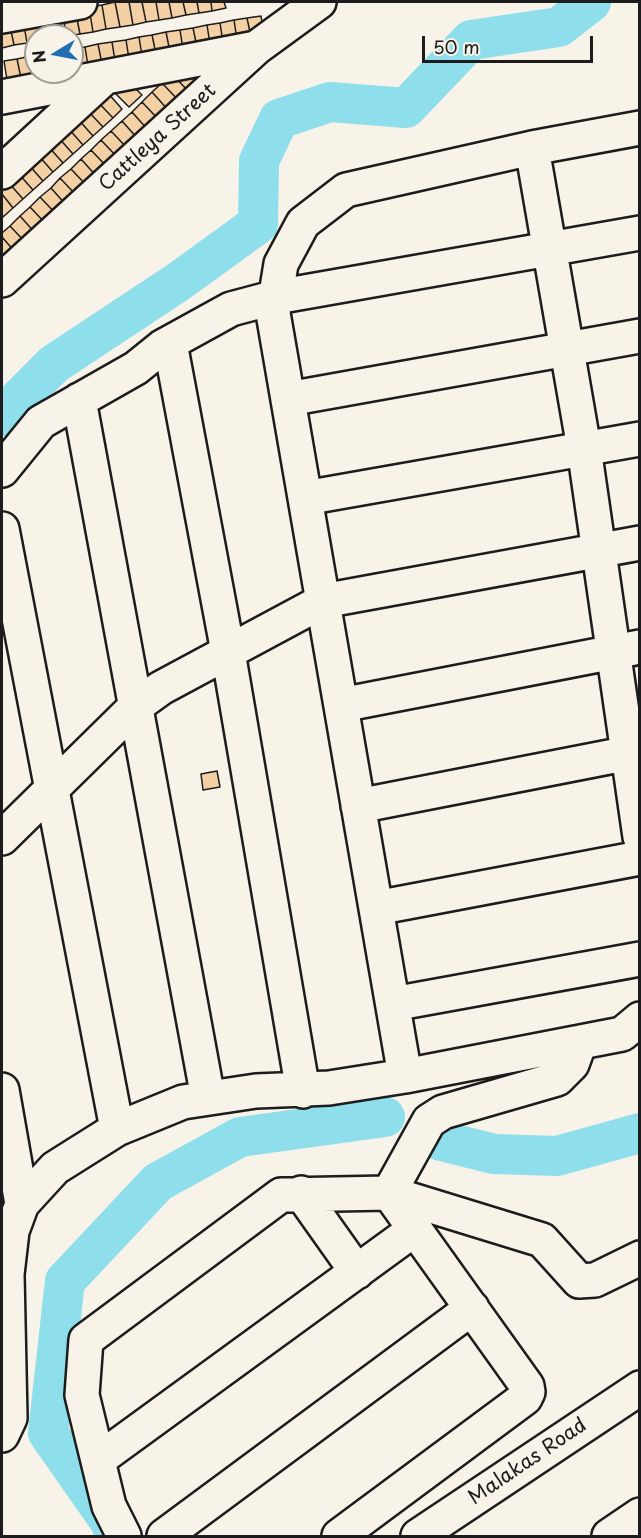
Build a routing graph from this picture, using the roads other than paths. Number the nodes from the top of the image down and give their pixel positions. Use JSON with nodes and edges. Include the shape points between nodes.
{"nodes":[{"id":1,"x":81,"y":2,"type":"edge"},
{"id":2,"x":319,"y":2,"type":"edge"},
{"id":3,"x":2,"y":16,"type":"edge"},
{"id":4,"x":256,"y":48,"type":"junction"},
{"id":5,"x":104,"y":78,"type":"junction"},
{"id":6,"x":2,"y":97,"type":"edge"},
{"id":7,"x":639,"y":128,"type":"edge"},
{"id":8,"x":532,"y":148,"type":"junction"},
{"id":9,"x":2,"y":172,"type":"edge"},
{"id":10,"x":639,"y":233,"type":"edge"},
{"id":11,"x":549,"y":249,"type":"junction"},
{"id":12,"x":2,"y":280,"type":"edge"},
{"id":13,"x":276,"y":297,"type":"junction"},
{"id":14,"x":639,"y":336,"type":"edge"},
{"id":15,"x":170,"y":343,"type":"junction"},
{"id":16,"x":567,"y":349,"type":"junction"},
{"id":17,"x":288,"y":399,"type":"junction"},
{"id":18,"x":79,"y":400,"type":"junction"},
{"id":19,"x":639,"y":439,"type":"edge"},
{"id":20,"x":584,"y":448,"type":"junction"},
{"id":21,"x":2,"y":470,"type":"edge"},
{"id":22,"x":305,"y":498,"type":"junction"},
{"id":23,"x":2,"y":530,"type":"edge"},
{"id":24,"x":639,"y":543,"type":"edge"},
{"id":25,"x":598,"y":551,"type":"junction"},
{"id":26,"x":323,"y":601,"type":"junction"},
{"id":27,"x":625,"y":649,"type":"edge"},
{"id":28,"x":228,"y":652,"type":"junction"},
{"id":29,"x":341,"y":705,"type":"junction"},
{"id":30,"x":136,"y":706,"type":"junction"},
{"id":31,"x":633,"y":752,"type":"edge"},
{"id":32,"x":52,"y":791,"type":"junction"},
{"id":33,"x":358,"y":806,"type":"junction"},
{"id":34,"x":639,"y":837,"type":"edge"},
{"id":35,"x":2,"y":838,"type":"edge"},
{"id":36,"x":639,"y":858,"type":"edge"},
{"id":37,"x":376,"y":908,"type":"junction"},
{"id":38,"x":639,"y":959,"type":"edge"},
{"id":39,"x":393,"y":1004,"type":"junction"},
{"id":40,"x":639,"y":1019,"type":"edge"},
{"id":41,"x":580,"y":1042,"type":"junction"},
{"id":42,"x":405,"y":1076,"type":"junction"},
{"id":43,"x":2,"y":1090,"type":"edge"},
{"id":44,"x":303,"y":1091,"type":"junction"},
{"id":45,"x":208,"y":1098,"type":"junction"},
{"id":46,"x":5,"y":1127,"type":"edge"},
{"id":47,"x":117,"y":1129,"type":"junction"},
{"id":48,"x":301,"y":1193,"type":"junction"},
{"id":49,"x":389,"y":1193,"type":"junction"},
{"id":50,"x":12,"y":1223,"type":"edge"},
{"id":51,"x":415,"y":1229,"type":"junction"},
{"id":52,"x":639,"y":1258,"type":"edge"},
{"id":53,"x":357,"y":1272,"type":"junction"},
{"id":54,"x":472,"y":1308,"type":"junction"},
{"id":55,"x":5,"y":1334,"type":"edge"},
{"id":56,"x":637,"y":1395,"type":"edge"},
{"id":57,"x":2,"y":1435,"type":"edge"},
{"id":58,"x":98,"y":1460,"type":"junction"},
{"id":59,"x":639,"y":1515,"type":"edge"},
{"id":60,"x":124,"y":1536,"type":"edge"},
{"id":61,"x":164,"y":1536,"type":"edge"},
{"id":62,"x":339,"y":1536,"type":"edge"},
{"id":63,"x":418,"y":1536,"type":"edge"},
{"id":64,"x":609,"y":1536,"type":"edge"}],
"edges":[{"from":1,"to":3,"type":"street"},
{"from":2,"to":4,"type":"street","name":"Cattleya Street"},
{"from":4,"to":5,"type":"street"},
{"from":4,"to":12,"type":"street","name":"Cattleya Street"},
{"from":5,"to":6,"type":"street"},
{"from":5,"to":9,"type":"street"},
{"from":7,"to":8,"type":"street"},
{"from":8,"to":11,"type":"street"},
{"from":8,"to":13,"type":"street","via":[[346,190],[303,223],[281,264]]},
{"from":10,"to":11,"type":"street"},
{"from":11,"to":13,"type":"street"},
{"from":11,"to":16,"type":"street"},
{"from":13,"to":15,"type":"street","via":[[231,309]]},
{"from":13,"to":17,"type":"street","via":[[273,313]]},
{"from":14,"to":16,"type":"street"},
{"from":15,"to":18,"type":"street","via":[[136,368]]},
{"from":15,"to":28,"type":"street"},
{"from":16,"to":17,"type":"street"},
{"from":16,"to":20,"type":"street"},
{"from":17,"to":22,"type":"street"},
{"from":18,"to":21,"type":"street","via":[[41,422]]},
{"from":18,"to":30,"type":"street"},
{"from":19,"to":20,"type":"street"},
{"from":20,"to":22,"type":"street"},
{"from":20,"to":25,"type":"street"},
{"from":22,"to":26,"type":"street"},
{"from":23,"to":32,"type":"street"},
{"from":24,"to":25,"type":"street"},
{"from":25,"to":26,"type":"street"},
{"from":25,"to":27,"type":"street"},
{"from":26,"to":28,"type":"street"},
{"from":26,"to":29,"type":"street"},
{"from":27,"to":29,"type":"street"},
{"from":27,"to":31,"type":"street"},
{"from":28,"to":30,"type":"street"},
{"from":28,"to":44,"type":"street"},
{"from":29,"to":33,"type":"street"},
{"from":30,"to":32,"type":"street"},
{"from":30,"to":45,"type":"street"},
{"from":31,"to":33,"type":"street"},
{"from":31,"to":34,"type":"street"},
{"from":32,"to":35,"type":"street"},
{"from":32,"to":47,"type":"street"},
{"from":33,"to":37,"type":"street"},
{"from":36,"to":37,"type":"street"},
{"from":37,"to":39,"type":"street"},
{"from":38,"to":39,"type":"street"},
{"from":39,"to":42,"type":"street"},
{"from":40,"to":41,"type":"street","via":[[622,1034]]},
{"from":41,"to":42,"type":"street"},
{"from":41,"to":49,"type":"street","via":[[572,1064],[557,1079],[443,1112],[429,1121]]},
{"from":42,"to":44,"type":"street"},
{"from":43,"to":46,"type":"street"},
{"from":44,"to":45,"type":"street","via":[[256,1091]]},
{"from":45,"to":47,"type":"street","via":[[183,1102]]},
{"from":46,"to":50,"type":"street"},
{"from":47,"to":50,"type":"street","via":[[56,1168]]},
{"from":48,"to":49,"type":"street"},
{"from":48,"to":53,"type":"street"},
{"from":48,"to":58,"type":"street","via":[[281,1195],[86,1340],[82,1395]]},
{"from":49,"to":51,"type":"street"},
{"from":49,"to":52,"type":"street","via":[[542,1240],[579,1281],[595,1280]]},
{"from":50,"to":55,"type":"street"},
{"from":51,"to":53,"type":"street"},
{"from":51,"to":54,"type":"street"},
{"from":53,"to":58,"type":"street"},
{"from":54,"to":61,"type":"street"},
{"from":54,"to":62,"type":"street","via":[[527,1386],[525,1398]]},
{"from":55,"to":57,"type":"street","via":[[10,1418]]},
{"from":56,"to":63,"type":"street","name":"Malakas Road"},
{"from":58,"to":60,"type":"street","via":[[109,1506]]},
{"from":59,"to":64,"type":"street"}]}
